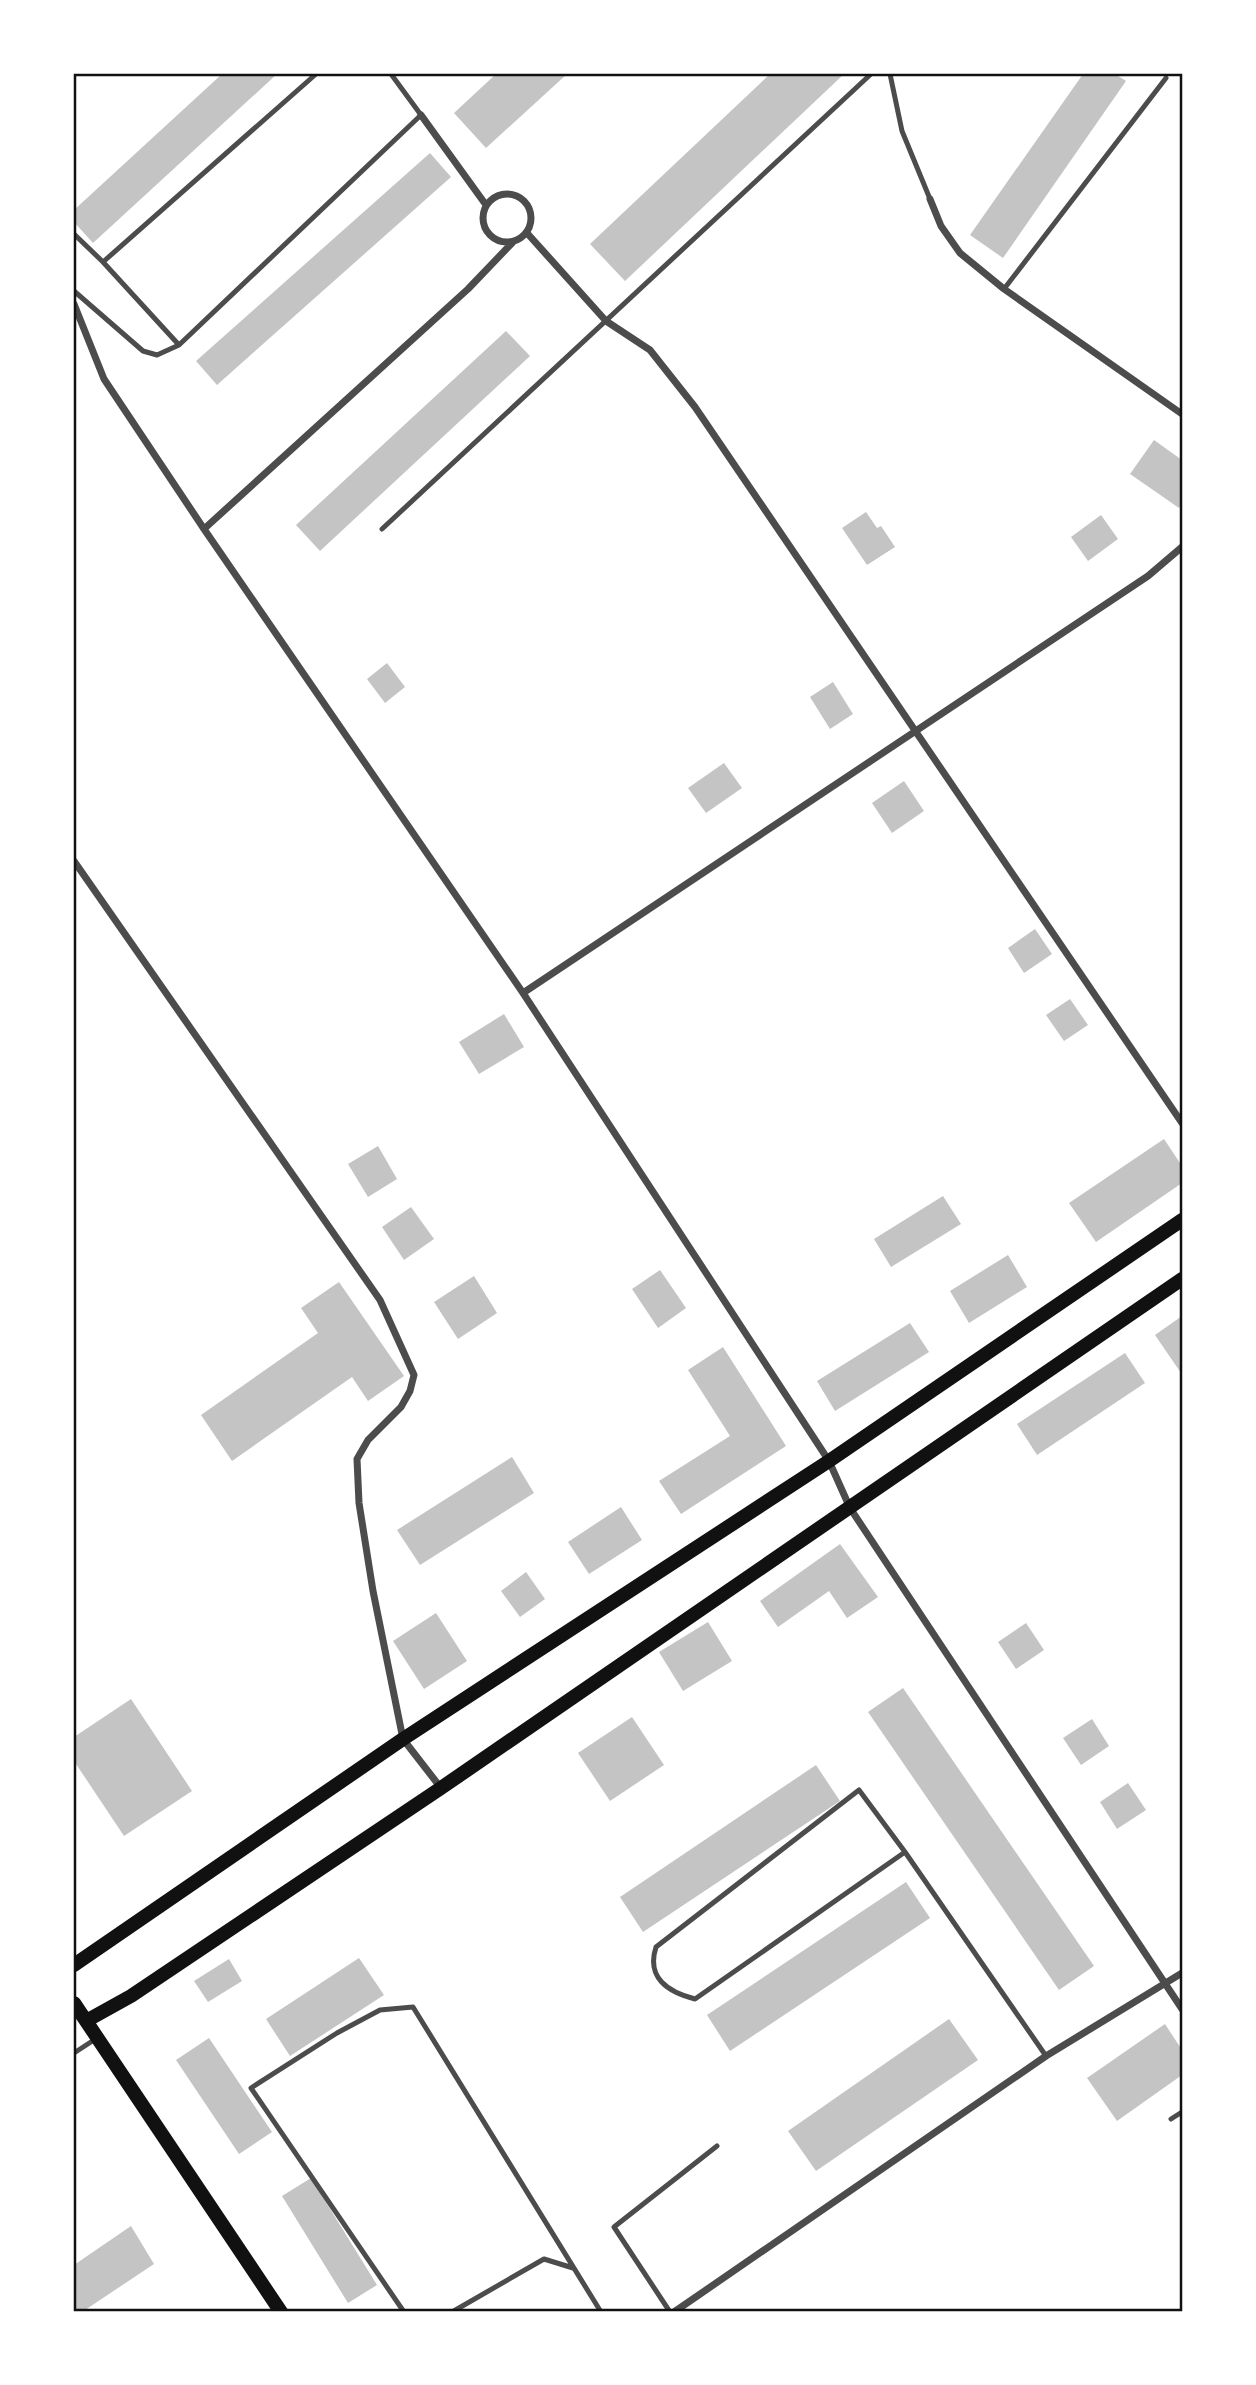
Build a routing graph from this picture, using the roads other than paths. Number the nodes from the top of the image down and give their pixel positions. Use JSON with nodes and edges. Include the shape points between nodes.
{"nodes":[{"id":1,"x":316,"y":74,"type":"edge"},
{"id":2,"x":391,"y":74,"type":"edge"},
{"id":3,"x":871,"y":74,"type":"edge"},
{"id":4,"x":890,"y":74,"type":"edge"},
{"id":5,"x":1166,"y":78,"type":"dead end"},
{"id":6,"x":421,"y":116,"type":"junction"},
{"id":7,"x":930,"y":199,"type":"joint"},
{"id":8,"x":486,"y":205,"type":"junction"},
{"id":9,"x":527,"y":233,"type":"junction"},
{"id":10,"x":74,"y":234,"type":"edge"},
{"id":11,"x":513,"y":242,"type":"junction"},
{"id":12,"x":103,"y":262,"type":"junction"},
{"id":13,"x":1004,"y":289,"type":"junction"},
{"id":14,"x":74,"y":291,"type":"edge"},
{"id":15,"x":74,"y":304,"type":"edge"},
{"id":16,"x":606,"y":321,"type":"junction"},
{"id":17,"x":179,"y":345,"type":"junction"},
{"id":18,"x":1182,"y":414,"type":"edge"},
{"id":19,"x":204,"y":529,"type":"junction"},
{"id":20,"x":382,"y":529,"type":"dead end"},
{"id":21,"x":1182,"y":547,"type":"edge"},
{"id":22,"x":915,"y":731,"type":"junction"},
{"id":23,"x":74,"y":861,"type":"edge"},
{"id":24,"x":523,"y":993,"type":"junction"},
{"id":25,"x":1182,"y":1123,"type":"edge"},
{"id":26,"x":1182,"y":1220,"type":"edge"},
{"id":27,"x":1182,"y":1279,"type":"edge"},
{"id":28,"x":829,"y":1461,"type":"junction"},
{"id":29,"x":850,"y":1508,"type":"junction"},
{"id":30,"x":403,"y":1739,"type":"junction"},
{"id":31,"x":441,"y":1788,"type":"junction"},
{"id":32,"x":905,"y":1852,"type":"junction"},
{"id":33,"x":74,"y":1965,"type":"edge"},
{"id":34,"x":1182,"y":1973,"type":"edge"},
{"id":35,"x":1166,"y":1984,"type":"junction"},
{"id":36,"x":74,"y":2003,"type":"edge"},
{"id":37,"x":1182,"y":2009,"type":"edge"},
{"id":38,"x":86,"y":2021,"type":"junction"},
{"id":39,"x":97,"y":2038,"type":"junction"},
{"id":40,"x":74,"y":2053,"type":"edge"},
{"id":41,"x":1046,"y":2056,"type":"junction"},
{"id":42,"x":1182,"y":2112,"type":"edge"},
{"id":43,"x":1171,"y":2119,"type":"dead end"},
{"id":44,"x":717,"y":2146,"type":"dead end"},
{"id":45,"x":573,"y":2268,"type":"junction"},
{"id":46,"x":281,"y":2312,"type":"edge"},
{"id":47,"x":404,"y":2312,"type":"edge"},
{"id":48,"x":452,"y":2312,"type":"edge"},
{"id":49,"x":601,"y":2312,"type":"edge"},
{"id":50,"x":672,"y":2312,"type":"edge"}],
"edges":[{"from":1,"to":12,"type":"lane"},
{"from":2,"to":6,"type":"lane"},
{"from":3,"to":16,"type":"lane"},
{"from":4,"to":7,"type":"lane","via":[[902,131]]},
{"from":5,"to":13,"type":"lane"},
{"from":6,"to":8,"type":"street"},
{"from":6,"to":17,"type":"lane"},
{"from":7,"to":13,"type":"street","via":[[960,253]]},
{"from":8,"to":9,"type":"street","via":[[495,196],[521,198],[529,208]]},
{"from":8,"to":11,"type":"street","via":[[482,216],[485,228],[496,240]]},
{"from":9,"to":11,"type":"street"},
{"from":9,"to":16,"type":"street"},
{"from":10,"to":12,"type":"lane"},
{"from":11,"to":19,"type":"street","via":[[458,299]]},
{"from":12,"to":17,"type":"lane"},
{"from":13,"to":18,"type":"street"},
{"from":14,"to":17,"type":"lane","via":[[143,351],[157,355]]},
{"from":15,"to":19,"type":"street","via":[[104,379]]},
{"from":16,"to":20,"type":"lane"},
{"from":16,"to":22,"type":"street","via":[[650,350],[695,407]]},
{"from":19,"to":24,"type":"street"},
{"from":21,"to":22,"type":"street","via":[[1148,576]]},
{"from":22,"to":24,"type":"street"},
{"from":22,"to":25,"type":"street"},
{"from":23,"to":30,"type":"street","via":[[380,1300],[414,1374],[401,1407],[368,1440],[357,1459],[365,1541]]},
{"from":24,"to":28,"type":"street"},
{"from":26,"to":28,"type":"main road"},
{"from":27,"to":29,"type":"main road"},
{"from":28,"to":29,"type":"street"},
{"from":28,"to":30,"type":"main road"},
{"from":29,"to":31,"type":"main road"},
{"from":29,"to":35,"type":"street"},
{"from":30,"to":31,"type":"street"},
{"from":30,"to":33,"type":"main road"},
{"from":31,"to":38,"type":"main road","via":[[131,1996]]},
{"from":32,"to":32,"type":"lane","via":[[859,1790],[656,1947],[652,1961],[658,1978],[674,1993],[695,1999]]},
{"from":32,"to":41,"type":"lane"},
{"from":34,"to":35,"type":"street"},
{"from":35,"to":37,"type":"street"},
{"from":35,"to":41,"type":"street"},
{"from":36,"to":38,"type":"main road"},
{"from":38,"to":39,"type":"main road"},
{"from":39,"to":40,"type":"lane"},
{"from":39,"to":46,"type":"main road"},
{"from":41,"to":50,"type":"street"},
{"from":42,"to":43,"type":"lane"},
{"from":44,"to":50,"type":"lane","via":[[614,2227]]},
{"from":45,"to":47,"type":"lane","via":[[413,2007],[380,2010],[251,2088]]},
{"from":45,"to":48,"type":"lane","via":[[544,2259]]},
{"from":45,"to":49,"type":"lane"}]}
